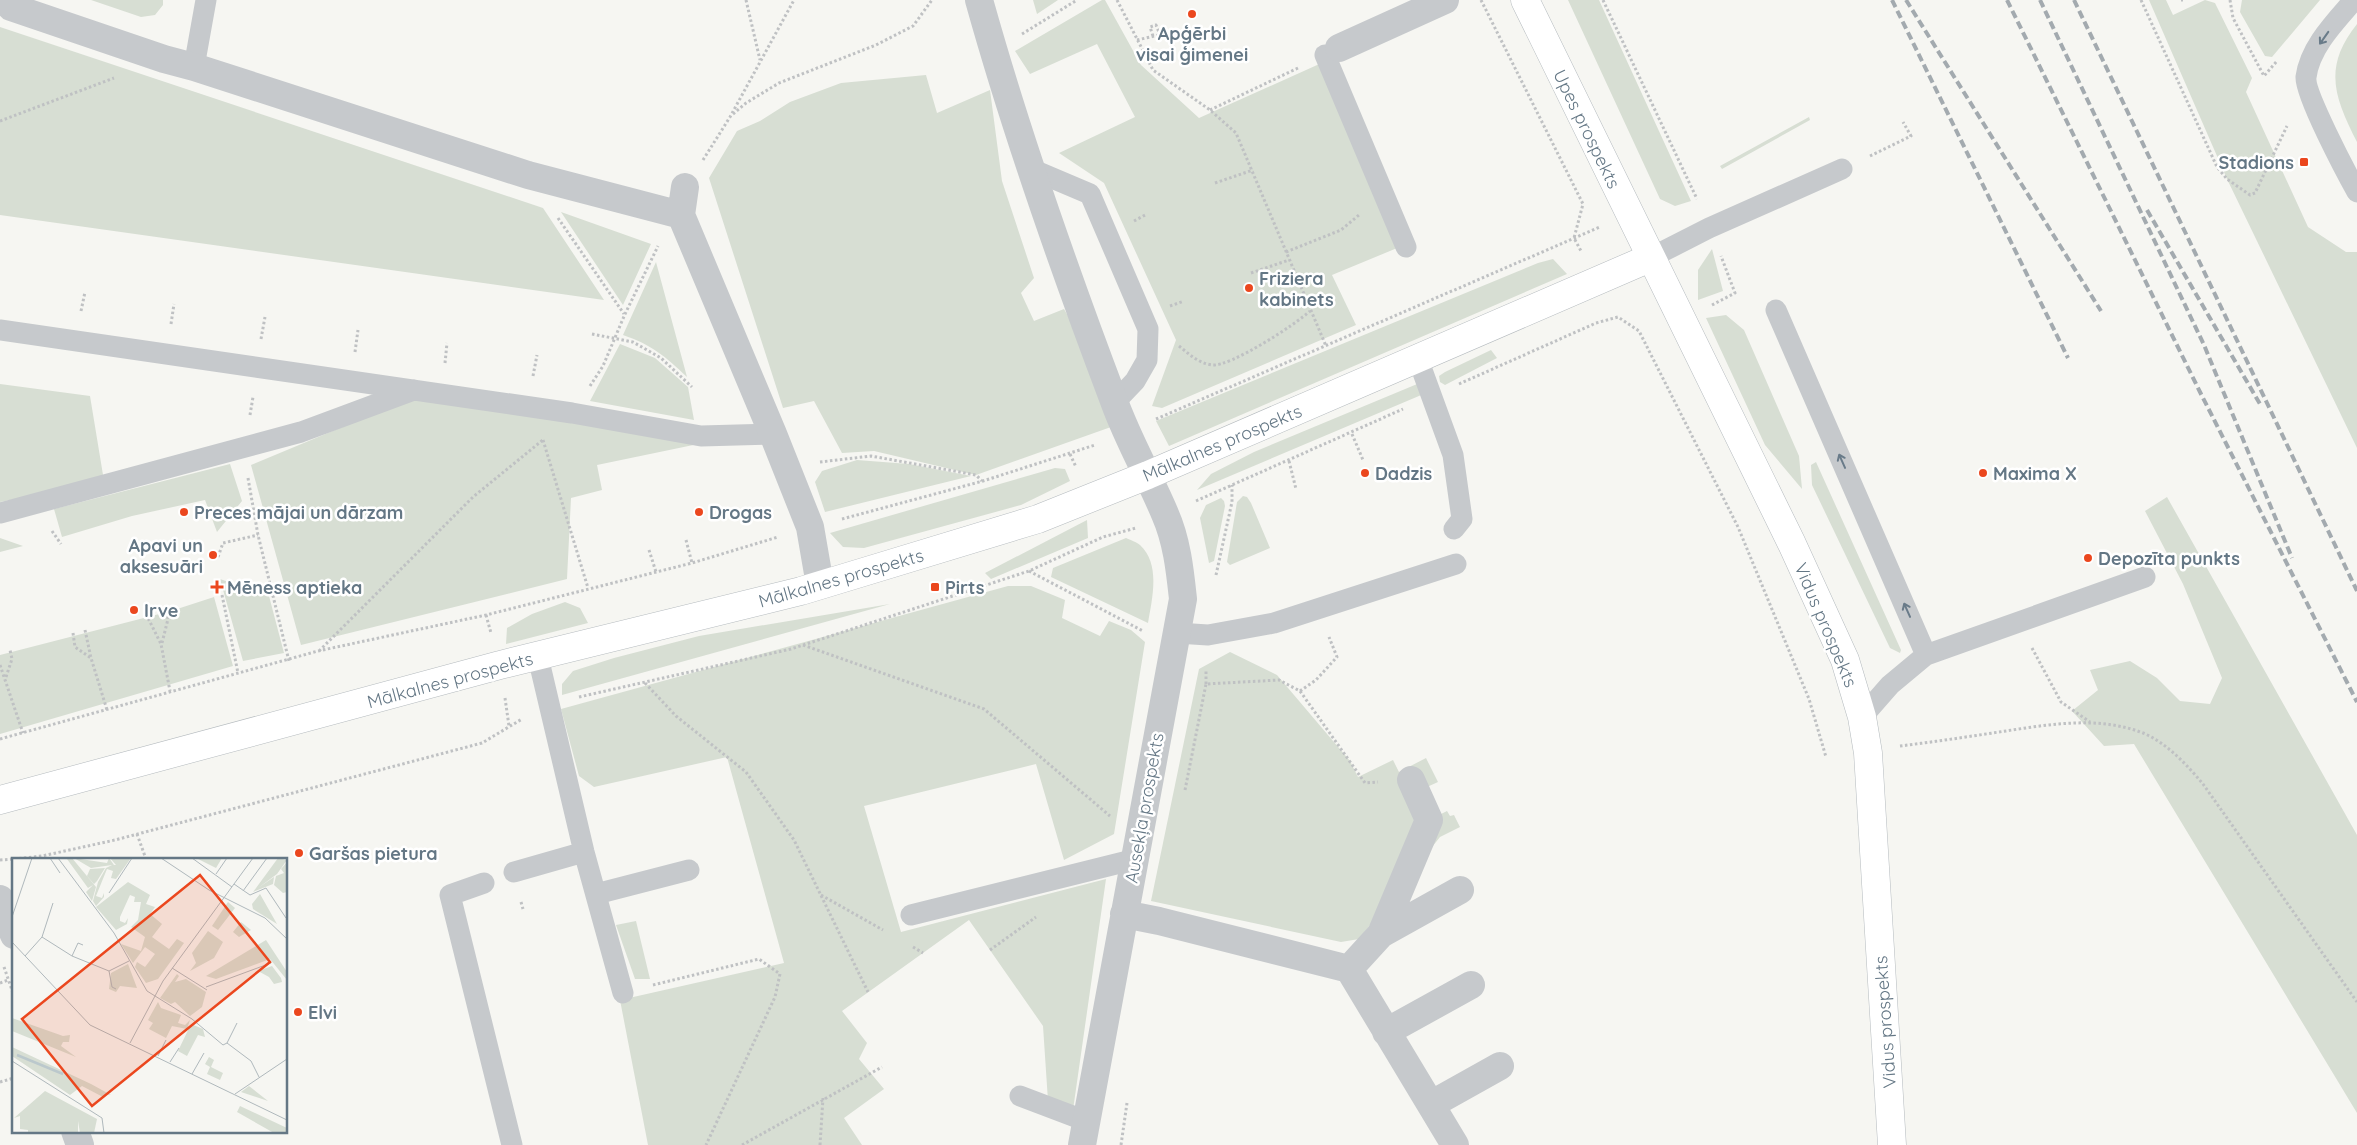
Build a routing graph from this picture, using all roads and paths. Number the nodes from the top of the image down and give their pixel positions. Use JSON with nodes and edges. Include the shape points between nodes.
{"nodes":[{"id":1,"x":6,"y":0,"type":"edge"},
{"id":2,"x":206,"y":0,"type":"edge"},
{"id":3,"x":746,"y":0,"type":"edge"},
{"id":4,"x":794,"y":0,"type":"edge"},
{"id":5,"x":932,"y":0,"type":"edge"},
{"id":6,"x":979,"y":0,"type":"edge"},
{"id":7,"x":1077,"y":0,"type":"edge"},
{"id":8,"x":1117,"y":0,"type":"edge"},
{"id":9,"x":1445,"y":0,"type":"edge"},
{"id":10,"x":1481,"y":0,"type":"edge"},
{"id":11,"x":1525,"y":0,"type":"edge"},
{"id":12,"x":1603,"y":0,"type":"edge"},
{"id":13,"x":2141,"y":0,"type":"edge"},
{"id":14,"x":2230,"y":0,"type":"edge"},
{"id":15,"x":2354,"y":0,"type":"edge"},
{"id":16,"x":1153,"y":36,"type":"junction"},
{"id":17,"x":1137,"y":40,"type":"junction"},
{"id":18,"x":1332,"y":51,"type":"junction"},
{"id":19,"x":993,"y":53,"type":"junction"},
{"id":20,"x":164,"y":59,"type":"junction"},
{"id":21,"x":761,"y":61,"type":"junction"},
{"id":22,"x":194,"y":67,"type":"junction"},
{"id":23,"x":2264,"y":76,"type":"dead end"},
{"id":24,"x":1210,"y":110,"type":"junction"},
{"id":25,"x":730,"y":117,"type":"junction"},
{"id":26,"x":0,"y":121,"type":"edge"},
{"id":27,"x":1903,"y":122,"type":"dead end"},
{"id":28,"x":2287,"y":126,"type":"dead end"},
{"id":29,"x":1911,"y":136,"type":"dead end"},
{"id":30,"x":1031,"y":169,"type":"junction"},
{"id":31,"x":1842,"y":169,"type":"dead end"},
{"id":32,"x":1253,"y":170,"type":"junction"},
{"id":33,"x":528,"y":175,"type":"junction"},
{"id":34,"x":1215,"y":183,"type":"dead end"},
{"id":35,"x":686,"y":187,"type":"joint"},
{"id":36,"x":2357,"y":192,"type":"edge"},
{"id":37,"x":681,"y":215,"type":"junction"},
{"id":38,"x":1709,"y":228,"type":"junction"},
{"id":39,"x":1341,"y":230,"type":"dead end"},
{"id":40,"x":1406,"y":247,"type":"dead end"},
{"id":41,"x":1286,"y":252,"type":"junction"},
{"id":42,"x":1650,"y":258,"type":"junction"},
{"id":43,"x":1289,"y":260,"type":"junction"},
{"id":44,"x":1251,"y":273,"type":"dead end"},
{"id":45,"x":1709,"y":307,"type":"dead end"},
{"id":46,"x":1776,"y":310,"type":"dead end"},
{"id":47,"x":1310,"y":312,"type":"junction"},
{"id":48,"x":624,"y":314,"type":"junction"},
{"id":49,"x":0,"y":330,"type":"edge"},
{"id":50,"x":592,"y":334,"type":"dead end"},
{"id":51,"x":615,"y":339,"type":"junction"},
{"id":52,"x":447,"y":343,"type":"dead end"},
{"id":53,"x":1175,"y":343,"type":"dead end"},
{"id":54,"x":1326,"y":346,"type":"junction"},
{"id":55,"x":446,"y":354,"type":"dead end"},
{"id":56,"x":537,"y":355,"type":"dead end"},
{"id":57,"x":1418,"y":359,"type":"junction"},
{"id":58,"x":257,"y":367,"type":"junction"},
{"id":59,"x":534,"y":369,"type":"dead end"},
{"id":60,"x":692,"y":387,"type":"dead end"},
{"id":61,"x":415,"y":390,"type":"junction"},
{"id":62,"x":1432,"y":396,"type":"junction"},
{"id":63,"x":1114,"y":403,"type":"junction"},
{"id":64,"x":572,"y":413,"type":"junction"},
{"id":65,"x":1151,"y":422,"type":"dead end"},
{"id":66,"x":773,"y":434,"type":"junction"},
{"id":67,"x":1352,"y":434,"type":"junction"},
{"id":68,"x":543,"y":440,"type":"junction"},
{"id":69,"x":246,"y":446,"type":"junction"},
{"id":70,"x":1070,"y":454,"type":"dead end"},
{"id":71,"x":1363,"y":460,"type":"dead end"},
{"id":72,"x":1289,"y":462,"type":"junction"},
{"id":73,"x":785,"y":466,"type":"junction"},
{"id":74,"x":1148,"y":475,"type":"junction"},
{"id":75,"x":983,"y":481,"type":"junction"},
{"id":76,"x":1232,"y":485,"type":"junction"},
{"id":77,"x":1296,"y":490,"type":"dead end"},
{"id":78,"x":0,"y":512,"type":"edge"},
{"id":79,"x":1166,"y":516,"type":"junction"},
{"id":80,"x":820,"y":525,"type":"junction"},
{"id":81,"x":1454,"y":529,"type":"dead end"},
{"id":82,"x":52,"y":530,"type":"dead end"},
{"id":83,"x":258,"y":535,"type":"junction"},
{"id":84,"x":686,"y":540,"type":"dead end"},
{"id":85,"x":61,"y":544,"type":"dead end"},
{"id":86,"x":649,"y":550,"type":"dead end"},
{"id":87,"x":218,"y":556,"type":"dead end"},
{"id":88,"x":692,"y":563,"type":"junction"},
{"id":89,"x":1456,"y":564,"type":"dead end"},
{"id":90,"x":1029,"y":571,"type":"junction"},
{"id":91,"x":656,"y":572,"type":"junction"},
{"id":92,"x":2145,"y":577,"type":"dead end"},
{"id":93,"x":1214,"y":579,"type":"dead end"},
{"id":94,"x":820,"y":585,"type":"junction"},
{"id":95,"x":588,"y":588,"type":"junction"},
{"id":96,"x":222,"y":594,"type":"dead end"},
{"id":97,"x":167,"y":608,"type":"dead end"},
{"id":98,"x":1319,"y":608,"type":"junction"},
{"id":99,"x":146,"y":614,"type":"dead end"},
{"id":100,"x":2018,"y":622,"type":"junction"},
{"id":101,"x":85,"y":630,"type":"dead end"},
{"id":102,"x":73,"y":633,"type":"dead end"},
{"id":103,"x":1177,"y":633,"type":"junction"},
{"id":104,"x":1150,"y":635,"type":"dead end"},
{"id":105,"x":162,"y":644,"type":"junction"},
{"id":106,"x":802,"y":645,"type":"junction"},
{"id":107,"x":10,"y":650,"type":"dead end"},
{"id":108,"x":318,"y":651,"type":"junction"},
{"id":109,"x":1926,"y":655,"type":"junction"},
{"id":110,"x":538,"y":657,"type":"junction"},
{"id":111,"x":91,"y":658,"type":"junction"},
{"id":112,"x":289,"y":661,"type":"junction"},
{"id":113,"x":0,"y":665,"type":"edge"},
{"id":114,"x":238,"y":673,"type":"junction"},
{"id":115,"x":6,"y":678,"type":"junction"},
{"id":116,"x":644,"y":682,"type":"junction"},
{"id":117,"x":170,"y":691,"type":"junction"},
{"id":118,"x":1300,"y":691,"type":"junction"},
{"id":119,"x":548,"y":704,"type":"junction"},
{"id":120,"x":107,"y":710,"type":"junction"},
{"id":121,"x":1862,"y":717,"type":"junction"},
{"id":122,"x":2090,"y":723,"type":"junction"},
{"id":123,"x":23,"y":733,"type":"junction"},
{"id":124,"x":0,"y":739,"type":"edge"},
{"id":125,"x":1868,"y":753,"type":"junction"},
{"id":126,"x":1826,"y":757,"type":"dead end"},
{"id":127,"x":1411,"y":780,"type":"joint"},
{"id":128,"x":1183,"y":797,"type":"dead end"},
{"id":129,"x":0,"y":800,"type":"edge"},
{"id":130,"x":1114,"y":820,"type":"dead end"},
{"id":131,"x":137,"y":834,"type":"junction"},
{"id":132,"x":584,"y":852,"type":"junction"},
{"id":133,"x":23,"y":858,"type":"edge"},
{"id":134,"x":146,"y":858,"type":"edge"},
{"id":135,"x":1136,"y":859,"type":"junction"},
{"id":136,"x":689,"y":870,"type":"dead end"},
{"id":137,"x":514,"y":872,"type":"dead end"},
{"id":138,"x":484,"y":883,"type":"dead end"},
{"id":139,"x":1460,"y":890,"type":"dead end"},
{"id":140,"x":596,"y":894,"type":"junction"},
{"id":141,"x":821,"y":896,"type":"junction"},
{"id":142,"x":0,"y":899,"type":"edge"},
{"id":143,"x":522,"y":904,"type":"dead end"},
{"id":144,"x":523,"y":909,"type":"dead end"},
{"id":145,"x":1124,"y":914,"type":"junction"},
{"id":146,"x":911,"y":915,"type":"dead end"},
{"id":147,"x":12,"y":930,"type":"edge"},
{"id":148,"x":889,"y":934,"type":"dead end"},
{"id":149,"x":1381,"y":934,"type":"junction"},
{"id":150,"x":906,"y":943,"type":"dead end"},
{"id":151,"x":923,"y":953,"type":"dead end"},
{"id":152,"x":3,"y":963,"type":"dead end"},
{"id":153,"x":1349,"y":969,"type":"junction"},
{"id":154,"x":8,"y":980,"type":"junction"},
{"id":155,"x":0,"y":983,"type":"edge"},
{"id":156,"x":1471,"y":985,"type":"dead end"},
{"id":157,"x":12,"y":991,"type":"edge"},
{"id":158,"x":868,"y":992,"type":"dead end"},
{"id":159,"x":623,"y":993,"type":"joint"},
{"id":160,"x":2357,"y":1002,"type":"edge"},
{"id":161,"x":1386,"y":1032,"type":"junction"},
{"id":162,"x":1500,"y":1066,"type":"dead end"},
{"id":163,"x":882,"y":1067,"type":"dead end"},
{"id":164,"x":1020,"y":1096,"type":"dead end"},
{"id":165,"x":1128,"y":1096,"type":"dead end"},
{"id":166,"x":824,"y":1098,"type":"junction"},
{"id":167,"x":1432,"y":1104,"type":"junction"},
{"id":168,"x":76,"y":1132,"type":"edge"},
{"id":169,"x":1084,"y":1133,"type":"edge"},
{"id":170,"x":80,"y":1145,"type":"edge"},
{"id":171,"x":512,"y":1145,"type":"edge"},
{"id":172,"x":706,"y":1145,"type":"edge"},
{"id":173,"x":742,"y":1145,"type":"edge"},
{"id":174,"x":820,"y":1145,"type":"edge"},
{"id":175,"x":1121,"y":1145,"type":"edge"},
{"id":176,"x":1455,"y":1145,"type":"edge"},
{"id":177,"x":1892,"y":1145,"type":"edge"}],
"edges":[{"from":1,"to":20,"type":"street","via":[[11,7]]},
{"from":2,"to":22,"type":"lane"},
{"from":3,"to":21,"type":"path"},
{"from":4,"to":21,"type":"path"},
{"from":5,"to":25,"type":"path","via":[[913,26],[876,45],[779,83]]},
{"from":6,"to":19,"type":"street","name":"Ausekļa prospekts"},
{"from":7,"to":19,"type":"path"},
{"from":8,"to":17,"type":"path"},
{"from":9,"to":18,"type":"street"},
{"from":10,"to":54,"type":"path","via":[[1583,204],[1574,238]]},
{"from":11,"to":42,"type":"main road","name":"Upes prospekts"},
{"from":12,"to":38,"type":"path"},
{"from":13,"to":28,"type":"path","via":[[2217,167],[2227,180],[2250,195],[2255,193]]},
{"from":14,"to":23,"type":"path","via":[[2234,18]]},
{"from":15,"to":36,"type":"lane","one_way":true,"via":[[2316,49],[2306,78],[2315,107]]},
{"from":16,"to":16,"type":"path","via":[[1160,34],[1156,26],[1150,27]]},
{"from":16,"to":17,"type":"path"},
{"from":17,"to":24,"type":"path","via":[[1153,70]]},
{"from":18,"to":24,"type":"path"},
{"from":18,"to":40,"type":"lane"},
{"from":19,"to":30,"type":"street","name":"Ausekļa prospekts"},
{"from":20,"to":22,"type":"street"},
{"from":20,"to":26,"type":"path"},
{"from":21,"to":25,"type":"path"},
{"from":22,"to":33,"type":"street"},
{"from":24,"to":32,"type":"path","via":[[1236,133]]},
{"from":25,"to":35,"type":"path"},
{"from":27,"to":29,"type":"path"},
{"from":30,"to":63,"type":"street","name":"Ausekļa prospekts"},
{"from":30,"to":63,"type":"lane","via":[[1090,194],[1148,329],[1148,360],[1135,381]]},
{"from":31,"to":38,"type":"lane"},
{"from":32,"to":34,"type":"path"},
{"from":32,"to":41,"type":"path"},
{"from":33,"to":37,"type":"street"},
{"from":33,"to":48,"type":"path"},
{"from":35,"to":37,"type":"street"},
{"from":37,"to":48,"type":"path","via":[[655,250]]},
{"from":37,"to":66,"type":"street"},
{"from":38,"to":42,"type":"lane"},
{"from":38,"to":45,"type":"path","via":[[1735,293]]},
{"from":39,"to":41,"type":"path"},
{"from":41,"to":43,"type":"path"},
{"from":42,"to":57,"type":"main road","name":"Mālkalnes prospekts"},
{"from":42,"to":121,"type":"main road","name":"Vidus prospekts","via":[[1804,571],[1845,660]]},
{"from":43,"to":44,"type":"path"},
{"from":43,"to":47,"type":"path"},
{"from":109,"to":46,"type":"lane","one_way":true},
{"from":47,"to":53,"type":"path","via":[[1294,326],[1254,349],[1214,365],[1197,360]]},
{"from":47,"to":54,"type":"path"},
{"from":48,"to":51,"type":"path"},
{"from":49,"to":58,"type":"lane"},
{"from":50,"to":51,"type":"path"},
{"from":51,"to":60,"type":"path","via":[[633,342],[661,358]]},
{"from":51,"to":64,"type":"path","via":[[603,366]]},
{"from":52,"to":55,"type":"path"},
{"from":54,"to":65,"type":"path"},
{"from":56,"to":59,"type":"path"},
{"from":57,"to":62,"type":"lane"},
{"from":57,"to":74,"type":"main road","name":"Mālkalnes prospekts"},
{"from":58,"to":61,"type":"lane"},
{"from":58,"to":69,"type":"path"},
{"from":61,"to":64,"type":"lane"},
{"from":61,"to":69,"type":"lane","via":[[301,432]]},
{"from":62,"to":67,"type":"path"},
{"from":62,"to":81,"type":"lane","via":[[1453,455],[1462,520]]},
{"from":62,"to":126,"type":"path","via":[[1596,323],[1618,317],[1639,331],[1738,527],[1809,699]]},
{"from":63,"to":74,"type":"street","name":"Ausekļa prospekts"},
{"from":64,"to":66,"type":"lane","via":[[701,436]]},
{"from":64,"to":68,"type":"path"},
{"from":66,"to":73,"type":"street"},
{"from":67,"to":71,"type":"path"},
{"from":67,"to":72,"type":"path"},
{"from":68,"to":95,"type":"path"},
{"from":68,"to":108,"type":"path","via":[[473,498]]},
{"from":69,"to":78,"type":"lane"},
{"from":69,"to":83,"type":"path"},
{"from":70,"to":75,"type":"path"},
{"from":72,"to":76,"type":"path"},
{"from":72,"to":77,"type":"path"},
{"from":73,"to":75,"type":"path","via":[[871,456],[976,474]]},
{"from":73,"to":80,"type":"street"},
{"from":74,"to":79,"type":"street","name":"Ausekļa prospekts"},
{"from":74,"to":94,"type":"main road","name":"Mālkalnes prospekts","via":[[1038,519]]},
{"from":75,"to":80,"type":"path"},
{"from":76,"to":79,"type":"path"},
{"from":76,"to":93,"type":"path","via":[[1232,502]]},
{"from":79,"to":90,"type":"path","via":[[1103,537]]},
{"from":79,"to":103,"type":"street","name":"Ausekļa prospekts","via":[[1180,564],[1183,599]]},
{"from":80,"to":88,"type":"path"},
{"from":80,"to":94,"type":"street"},
{"from":82,"to":85,"type":"path"},
{"from":83,"to":87,"type":"path","via":[[223,543]]},
{"from":83,"to":112,"type":"path"},
{"from":84,"to":88,"type":"path"},
{"from":86,"to":91,"type":"path"},
{"from":88,"to":91,"type":"path"},
{"from":89,"to":98,"type":"lane"},
{"from":90,"to":104,"type":"path"},
{"from":90,"to":106,"type":"path"},
{"from":91,"to":95,"type":"path"},
{"from":92,"to":100,"type":"lane"},
{"from":94,"to":110,"type":"main road","name":"Mālkalnes prospekts"},
{"from":95,"to":108,"type":"path","via":[[486,615]]},
{"from":96,"to":114,"type":"path"},
{"from":97,"to":105,"type":"path","via":[[168,619]]},
{"from":98,"to":103,"type":"lane","via":[[1274,623],[1208,635]]},
{"from":98,"to":118,"type":"path","via":[[1337,657],[1316,680]]},
{"from":99,"to":105,"type":"path"},
{"from":100,"to":109,"type":"lane"},
{"from":100,"to":122,"type":"path","via":[[2061,702]]},
{"from":101,"to":111,"type":"path"},
{"from":102,"to":111,"type":"path","via":[[75,646]]},
{"from":103,"to":135,"type":"street","name":"Ausekļa prospekts"},
{"from":105,"to":117,"type":"path"},
{"from":106,"to":116,"type":"path"},
{"from":106,"to":130,"type":"path","via":[[984,709]]},
{"from":107,"to":115,"type":"path","via":[[12,659]]},
{"from":108,"to":112,"type":"path"},
{"from":109,"to":121,"type":"lane","via":[[1890,685]]},
{"from":110,"to":119,"type":"lane"},
{"from":110,"to":129,"type":"main road","name":"Mālkalnes prospekts"},
{"from":111,"to":120,"type":"path"},
{"from":112,"to":114,"type":"path"},
{"from":113,"to":115,"type":"path"},
{"from":114,"to":117,"type":"path"},
{"from":115,"to":123,"type":"path"},
{"from":116,"to":119,"type":"path"},
{"from":116,"to":141,"type":"path","via":[[676,716],[746,772],[794,840]]},
{"from":117,"to":120,"type":"path"},
{"from":118,"to":127,"type":"path","via":[[1365,783]]},
{"from":118,"to":128,"type":"path","via":[[1280,680],[1206,684]]},
{"from":119,"to":131,"type":"path","via":[[482,743]]},
{"from":119,"to":132,"type":"lane"},
{"from":120,"to":123,"type":"path"},
{"from":121,"to":125,"type":"main road","name":"Vidus prospekts"},
{"from":122,"to":125,"type":"path","via":[[2044,726]]},
{"from":122,"to":160,"type":"path","via":[[2122,726],[2145,734],[2184,761],[2204,784]]},
{"from":123,"to":124,"type":"path"},
{"from":125,"to":177,"type":"main road","name":"Vidus prospekts"},
{"from":127,"to":149,"type":"street","via":[[1429,820]]},
{"from":131,"to":133,"type":"path"},
{"from":131,"to":134,"type":"path"},
{"from":132,"to":137,"type":"lane"},
{"from":132,"to":140,"type":"lane"},
{"from":135,"to":145,"type":"street","name":"Ausekļa prospekts"},
{"from":135,"to":146,"type":"lane"},
{"from":136,"to":140,"type":"lane"},
{"from":138,"to":171,"type":"lane","via":[[450,895]]},
{"from":139,"to":149,"type":"street"},
{"from":140,"to":159,"type":"lane"},
{"from":141,"to":148,"type":"path"},
{"from":141,"to":158,"type":"path"},
{"from":142,"to":147,"type":"street"},
{"from":143,"to":144,"type":"path"},
{"from":145,"to":153,"type":"street"},
{"from":145,"to":169,"type":"street","name":"Ausekļa prospekts"},
{"from":149,"to":153,"type":"street"},
{"from":150,"to":151,"type":"path"},
{"from":152,"to":154,"type":"path"},
{"from":153,"to":161,"type":"street"},
{"from":154,"to":155,"type":"path"},
{"from":154,"to":157,"type":"path"},
{"from":156,"to":161,"type":"street"},
{"from":159,"to":172,"type":"path","via":[[759,959],[780,974],[775,997]]},
{"from":161,"to":167,"type":"street"},
{"from":162,"to":167,"type":"street"},
{"from":163,"to":166,"type":"path"},
{"from":164,"to":169,"type":"lane"},
{"from":165,"to":175,"type":"path"},
{"from":166,"to":173,"type":"path"},
{"from":166,"to":174,"type":"path"},
{"from":167,"to":176,"type":"street"},
{"from":168,"to":170,"type":"street"}]}
